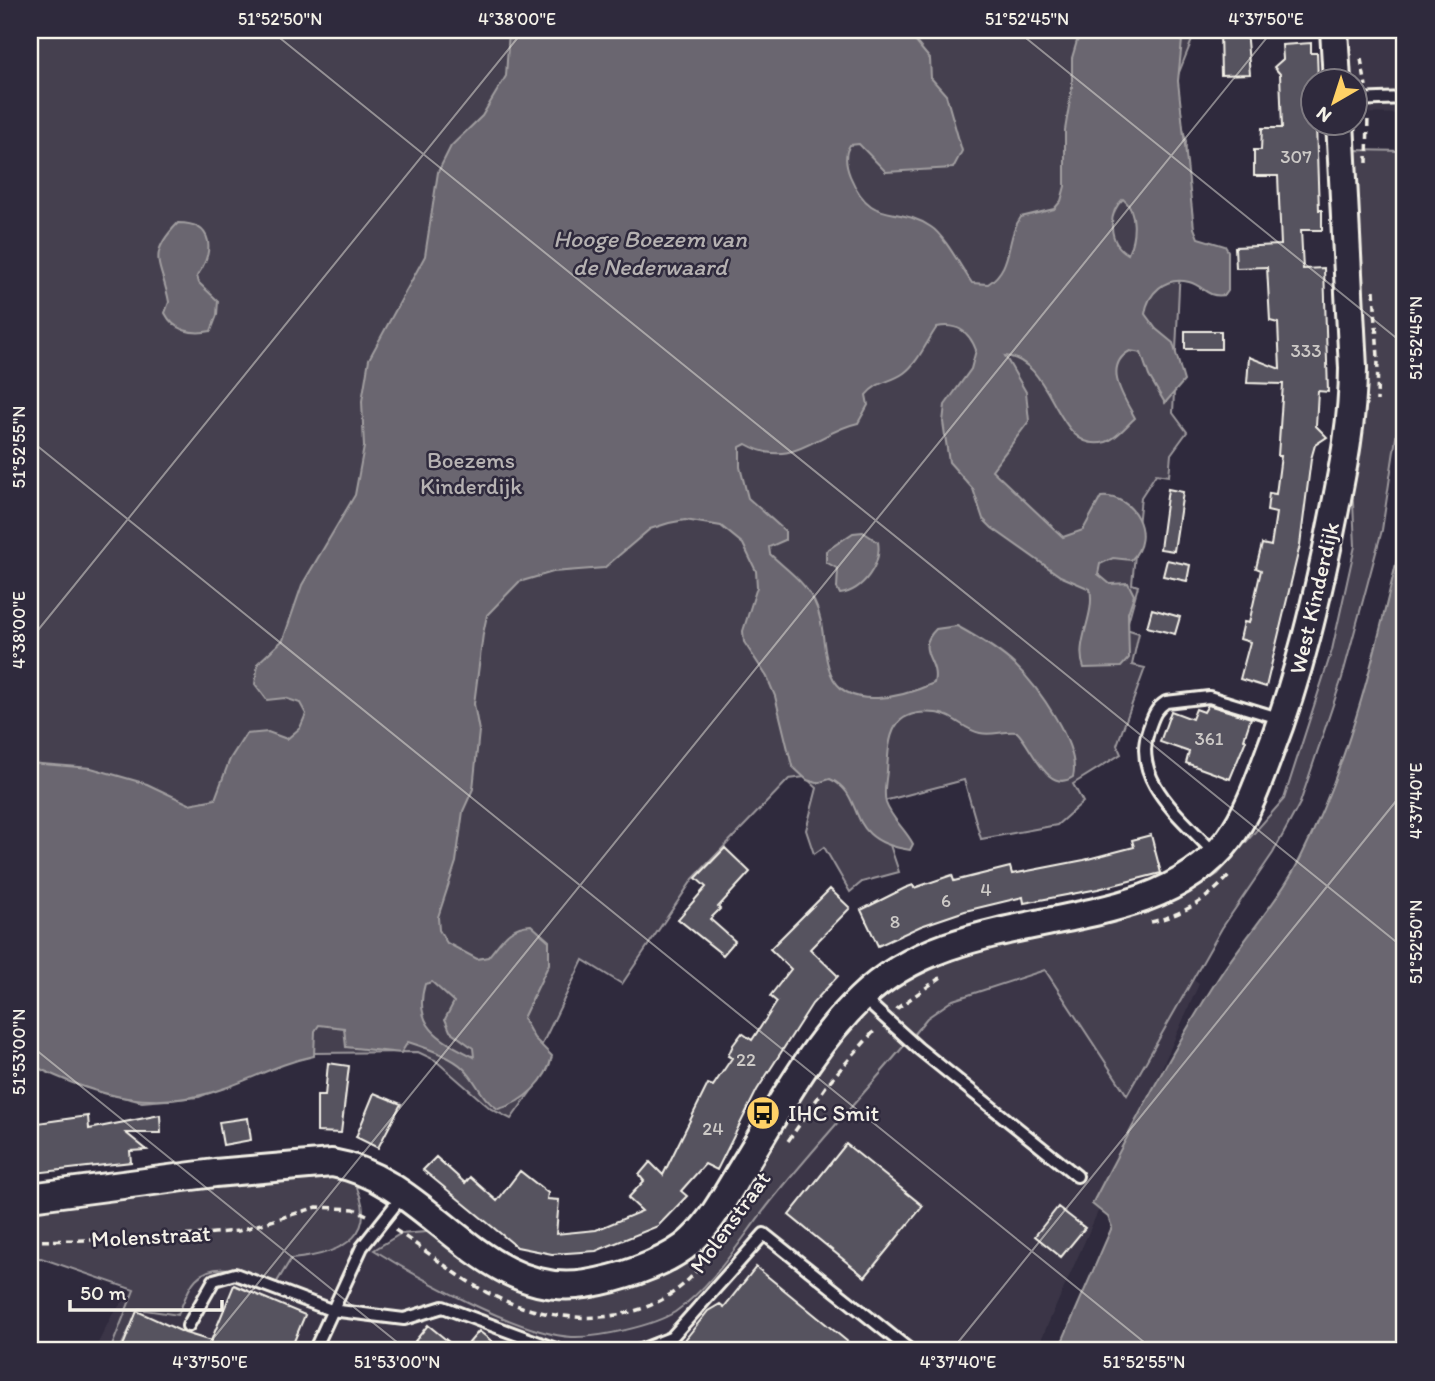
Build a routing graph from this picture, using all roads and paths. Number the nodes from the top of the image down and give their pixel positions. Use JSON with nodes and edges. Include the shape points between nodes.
{"nodes":[{"id":1,"x":1334,"y":30,"type":"edge"},
{"id":2,"x":1335,"y":66,"type":"edge"},
{"id":3,"x":1405,"y":97,"type":"edge"},
{"id":4,"x":1368,"y":99,"type":"edge"},
{"id":5,"x":1341,"y":136,"type":"edge"},
{"id":6,"x":1282,"y":719,"type":"junction"},
{"id":7,"x":1216,"y":854,"type":"junction"},
{"id":8,"x":1028,"y":925,"type":"joint"},
{"id":9,"x":947,"y":973,"type":"dead end"},
{"id":10,"x":862,"y":997,"type":"junction"},
{"id":11,"x":884,"y":1019,"type":"junction"},
{"id":12,"x":785,"y":1145,"type":"dead end"},
{"id":13,"x":1077,"y":1175,"type":"dead end"},
{"id":14,"x":404,"y":1194,"type":"junction"},
{"id":15,"x":30,"y":1197,"type":"edge"},
{"id":16,"x":382,"y":1222,"type":"junction"},
{"id":17,"x":30,"y":1241,"type":"edge"},
{"id":18,"x":706,"y":1258,"type":"dead end"},
{"id":19,"x":331,"y":1310,"type":"junction"},
{"id":20,"x":188,"y":1326,"type":"dead end"},
{"id":21,"x":314,"y":1351,"type":"edge"},
{"id":22,"x":561,"y":1351,"type":"edge"},
{"id":23,"x":638,"y":1351,"type":"edge"},
{"id":24,"x":911,"y":1351,"type":"edge"}],
"edges":[{"from":1,"to":2,"type":"street"},
{"from":3,"to":4,"type":"lane"},
{"from":5,"to":6,"type":"street","name":"West Kinderdijk","via":[[1352,406],[1322,572]]},
{"from":6,"to":7,"type":"street","name":"West Kinderdijk","via":[[1242,818]]},
{"from":6,"to":7,"type":"lane","via":[[1209,697],[1166,702],[1153,715],[1142,753],[1146,771]]},
{"from":7,"to":8,"type":"street","name":"West Kinderdijk","via":[[1171,886],[1142,899]]},
{"from":8,"to":10,"type":"street","name":"Molenstraat","via":[[918,958]]},
{"from":9,"to":11,"type":"path"},
{"from":10,"to":11,"type":"lane"},
{"from":10,"to":14,"type":"street","name":"Molenstraat","via":[[817,1049],[708,1220],[686,1246],[668,1257],[586,1284],[564,1286],[528,1280],[491,1262]]},
{"from":11,"to":12,"type":"path","via":[[829,1083]]},
{"from":11,"to":13,"type":"lane"},
{"from":14,"to":15,"type":"street","name":"Molenstraat","via":[[372,1173],[332,1163],[202,1174]]},
{"from":14,"to":16,"type":"lane"},
{"from":16,"to":17,"type":"path","name":"Molenstraat","via":[[354,1209],[317,1207],[238,1231],[145,1240]]},
{"from":16,"to":18,"type":"path","name":"Molenstraat","via":[[502,1300],[544,1314],[578,1318],[625,1315],[666,1298]]},
{"from":16,"to":19,"type":"lane","via":[[362,1247]]},
{"from":19,"to":20,"type":"lane","via":[[235,1273],[215,1280]]},
{"from":19,"to":21,"type":"lane"},
{"from":19,"to":22,"type":"lane","via":[[404,1319],[443,1307]]},
{"from":23,"to":24,"type":"lane","via":[[671,1338],[764,1234]]}]}
